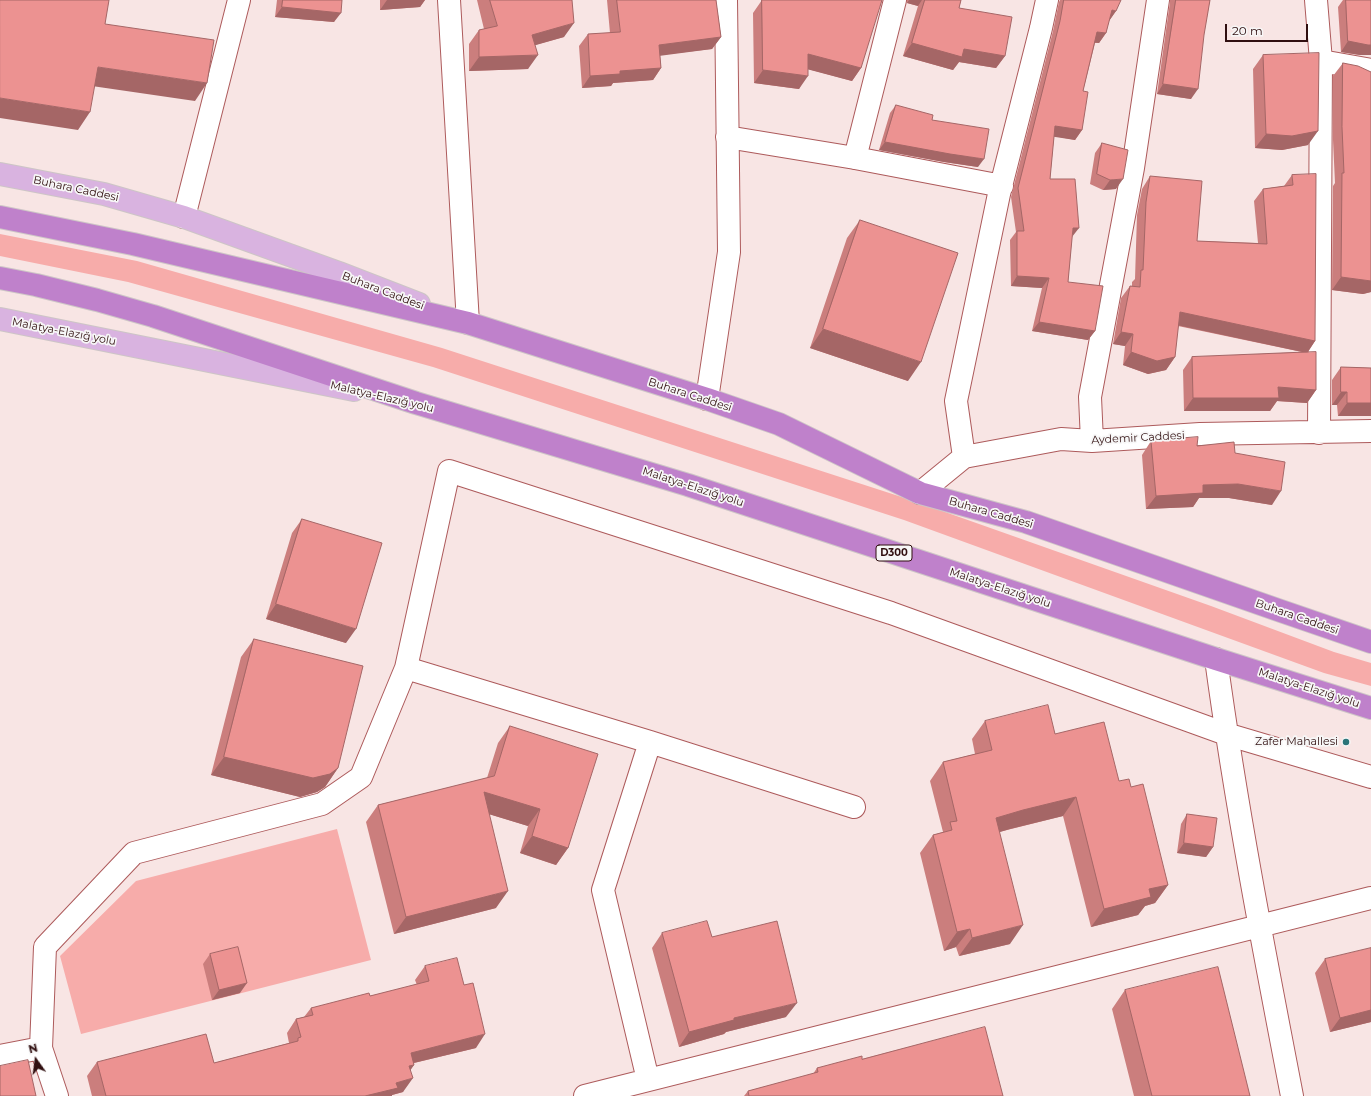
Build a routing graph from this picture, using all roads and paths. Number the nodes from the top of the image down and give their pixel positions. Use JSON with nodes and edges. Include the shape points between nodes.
{"nodes":[{"id":1,"x":239,"y":0,"type":"edge"},
{"id":2,"x":448,"y":0,"type":"edge"},
{"id":3,"x":726,"y":0,"type":"edge"},
{"id":4,"x":895,"y":0,"type":"edge"},
{"id":5,"x":1047,"y":0,"type":"edge"},
{"id":6,"x":1158,"y":0,"type":"edge"},
{"id":7,"x":1316,"y":0,"type":"edge"},
{"id":8,"x":1321,"y":61,"type":"junction"},
{"id":9,"x":1371,"y":70,"type":"edge"},
{"id":10,"x":727,"y":137,"type":"junction"},
{"id":11,"x":855,"y":158,"type":"junction"},
{"id":12,"x":0,"y":174,"type":"edge"},
{"id":13,"x":1002,"y":186,"type":"junction"},
{"id":14,"x":0,"y":217,"type":"edge"},
{"id":15,"x":184,"y":218,"type":"junction"},
{"id":16,"x":0,"y":278,"type":"edge"},
{"id":17,"x":0,"y":319,"type":"edge"},
{"id":18,"x":468,"y":324,"type":"junction"},
{"id":19,"x":707,"y":399,"type":"junction"},
{"id":20,"x":416,"y":403,"type":"junction"},
{"id":21,"x":1371,"y":431,"type":"edge"},
{"id":22,"x":1319,"y":433,"type":"junction"},
{"id":23,"x":1092,"y":442,"type":"junction"},
{"id":24,"x":964,"y":457,"type":"junction"},
{"id":25,"x":920,"y":493,"type":"junction"},
{"id":26,"x":1371,"y":642,"type":"edge"},
{"id":27,"x":1216,"y":659,"type":"junction"},
{"id":28,"x":406,"y":668,"type":"junction"},
{"id":29,"x":1371,"y":708,"type":"edge"},
{"id":30,"x":1226,"y":734,"type":"junction"},
{"id":31,"x":650,"y":742,"type":"junction"},
{"id":32,"x":1371,"y":777,"type":"edge"},
{"id":33,"x":854,"y":807,"type":"dead end"},
{"id":34,"x":1371,"y":898,"type":"edge"},
{"id":35,"x":1259,"y":927,"type":"junction"},
{"id":36,"x":41,"y":1048,"type":"junction"},
{"id":37,"x":0,"y":1056,"type":"edge"},
{"id":38,"x":648,"y":1080,"type":"junction"},
{"id":39,"x":56,"y":1096,"type":"edge"},
{"id":40,"x":585,"y":1096,"type":"edge"},
{"id":41,"x":1292,"y":1096,"type":"edge"}],
"edges":[{"from":1,"to":15,"type":"street"},
{"from":2,"to":18,"type":"street"},
{"from":3,"to":10,"type":"street"},
{"from":4,"to":11,"type":"street"},
{"from":5,"to":13,"type":"street"},
{"from":6,"to":23,"type":"street","via":[[1133,168],[1090,397]]},
{"from":7,"to":8,"type":"street"},
{"from":8,"to":9,"type":"street"},
{"from":8,"to":22,"type":"street"},
{"from":10,"to":11,"type":"street"},
{"from":10,"to":19,"type":"street","via":[[729,252]]},
{"from":11,"to":13,"type":"street"},
{"from":12,"to":15,"type":"main road","name":"Buhara Caddesi","via":[[104,194]]},
{"from":13,"to":24,"type":"street","via":[[956,401]]},
{"from":14,"to":18,"type":"highway","via":[[133,244]]},
{"from":15,"to":18,"type":"main road","name":"Buhara Caddesi","via":[[339,273]]},
{"from":16,"to":20,"type":"highway","via":[[97,300],[153,316]]},
{"from":17,"to":20,"type":"main road","name":"Malatya-Elazığ yolu","number":"D300"},
{"from":18,"to":19,"type":"highway","name":"Buhara Caddesi"},
{"from":19,"to":25,"type":"highway","name":"Buhara Caddesi","via":[[779,424]]},
{"from":20,"to":27,"type":"highway","name":"Malatya-Elazığ yolu","number":"D300","via":[[688,485]]},
{"from":21,"to":22,"type":"street","name":"Aydemir Caddesi"},
{"from":22,"to":23,"type":"street","name":"Aydemir Caddesi","via":[[1200,434]]},
{"from":23,"to":24,"type":"street","name":"Aydemir Caddesi","via":[[1061,439]]},
{"from":24,"to":25,"type":"street","name":"Aydemir Caddesi"},
{"from":25,"to":26,"type":"highway","name":"Buhara Caddesi","via":[[1026,522]]},
{"from":27,"to":29,"type":"highway","name":"Malatya-Elazığ yolu","number":"D300"},
{"from":27,"to":30,"type":"street"},
{"from":28,"to":30,"type":"street","via":[[449,471],[891,613]]},
{"from":28,"to":31,"type":"street"},
{"from":28,"to":36,"type":"street","via":[[361,777],[322,804],[134,853],[46,948]]},
{"from":30,"to":32,"type":"street"},
{"from":30,"to":35,"type":"street"},
{"from":31,"to":33,"type":"street"},
{"from":31,"to":38,"type":"street","via":[[603,890]]},
{"from":34,"to":35,"type":"street"},
{"from":35,"to":38,"type":"street"},
{"from":35,"to":41,"type":"street"},
{"from":36,"to":37,"type":"street"},
{"from":36,"to":39,"type":"street"},
{"from":38,"to":40,"type":"street"}]}
